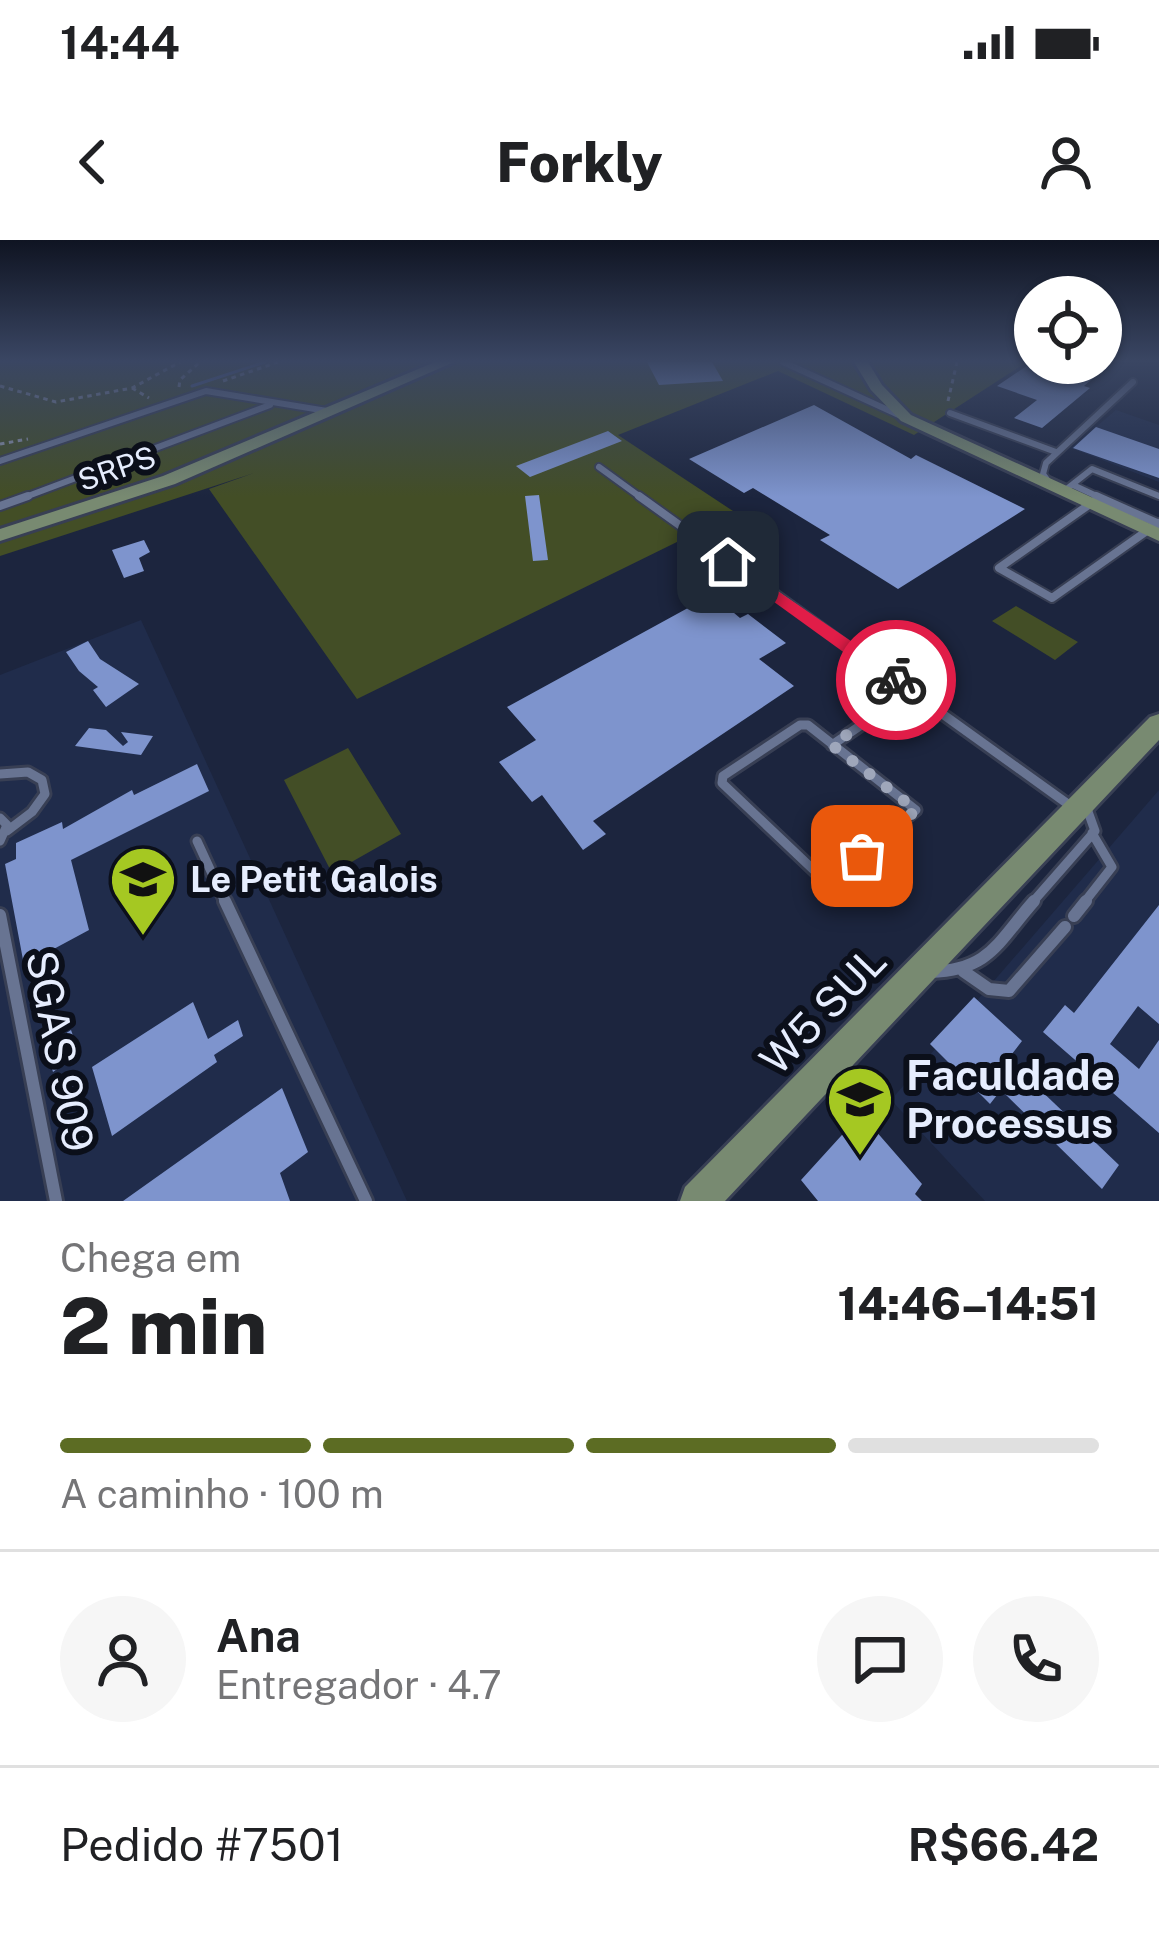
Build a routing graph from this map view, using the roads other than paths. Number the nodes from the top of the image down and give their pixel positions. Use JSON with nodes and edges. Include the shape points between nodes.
{"nodes":[{"id":1,"x":158,"y":407,"type":"edge"},
{"id":2,"x":266,"y":407,"type":"edge"},
{"id":3,"x":300,"y":407,"type":"edge"},
{"id":4,"x":345,"y":407,"type":"edge"},
{"id":5,"x":882,"y":407,"type":"edge"},
{"id":6,"x":895,"y":407,"type":"edge"},
{"id":7,"x":1106,"y":407,"type":"edge"},
{"id":8,"x":333,"y":412,"type":"junction"},
{"id":9,"x":950,"y":413,"type":"road end"},
{"id":10,"x":906,"y":418,"type":"junction"},
{"id":11,"x":1056,"y":452,"type":"junction"},
{"id":12,"x":0,"y":461,"type":"edge"},
{"id":13,"x":599,"y":467,"type":"dead end"},
{"id":14,"x":1063,"y":487,"type":"junction"},
{"id":15,"x":1159,"y":496,"type":"edge"},
{"id":16,"x":1090,"y":504,"type":"junction"},
{"id":17,"x":0,"y":506,"type":"edge"},
{"id":18,"x":1156,"y":528,"type":"edge"},
{"id":19,"x":0,"y":535,"type":"edge"},
{"id":20,"x":911,"y":691,"type":"junction"},
{"id":21,"x":1152,"y":742,"type":"edge"},
{"id":22,"x":832,"y":745,"type":"junction"},
{"id":23,"x":0,"y":774,"type":"edge"},
{"id":24,"x":1084,"y":815,"type":"junction"},
{"id":25,"x":0,"y":818,"type":"edge"},
{"id":26,"x":3,"y":836,"type":"edge"},
{"id":27,"x":196,"y":841,"type":"dead end"},
{"id":28,"x":0,"y":914,"type":"edge"},
{"id":29,"x":963,"y":971,"type":"junction"},
{"id":30,"x":918,"y":972,"type":"junction"},
{"id":31,"x":55,"y":1196,"type":"edge"},
{"id":32,"x":39,"y":1201,"type":"edge"},
{"id":33,"x":366,"y":1201,"type":"edge"},
{"id":34,"x":699,"y":1201,"type":"edge"}],
"edges":[{"from":1,"to":12,"type":"lane"},
{"from":2,"to":17,"type":"lane"},
{"from":3,"to":8,"type":"lane"},
{"from":4,"to":8,"type":"main road","name":"SRPS"},
{"from":5,"to":10,"type":"lane"},
{"from":6,"to":10,"type":"main road"},
{"from":7,"to":11,"type":"lane"},
{"from":8,"to":19,"type":"main road","name":"SRPS","via":[[169,480]]},
{"from":9,"to":11,"type":"lane"},
{"from":10,"to":14,"type":"main road"},
{"from":11,"to":14,"type":"lane","via":[[1043,474]]},
{"from":13,"to":20,"type":"lane"},
{"from":14,"to":15,"type":"lane","via":[[1093,469]]},
{"from":14,"to":16,"type":"main road"},
{"from":14,"to":18,"type":"lane"},
{"from":16,"to":18,"type":"main road"},
{"from":16,"to":18,"type":"lane","via":[[999,568],[1052,598]]},
{"from":20,"to":22,"type":"lane"},
{"from":20,"to":24,"type":"lane"},
{"from":21,"to":24,"type":"main road","name":"W5 SUL"},
{"from":22,"to":22,"type":"lane","via":[[916,812],[826,878],[721,780],[800,725]]},
{"from":23,"to":26,"type":"lane","via":[[28,772],[45,794]]},
{"from":24,"to":29,"type":"lane","via":[[979,964]]},
{"from":24,"to":29,"type":"lane","via":[[1112,867],[1070,922],[1009,991]]},
{"from":24,"to":30,"type":"main road","name":"W5 SUL"},
{"from":25,"to":26,"type":"lane"},
{"from":27,"to":33,"type":"lane"},
{"from":28,"to":31,"type":"lane","name":"SGAS 909"},
{"from":29,"to":30,"type":"lane"},
{"from":30,"to":34,"type":"main road","name":"W5 SUL"},
{"from":31,"to":32,"type":"lane"}]}
